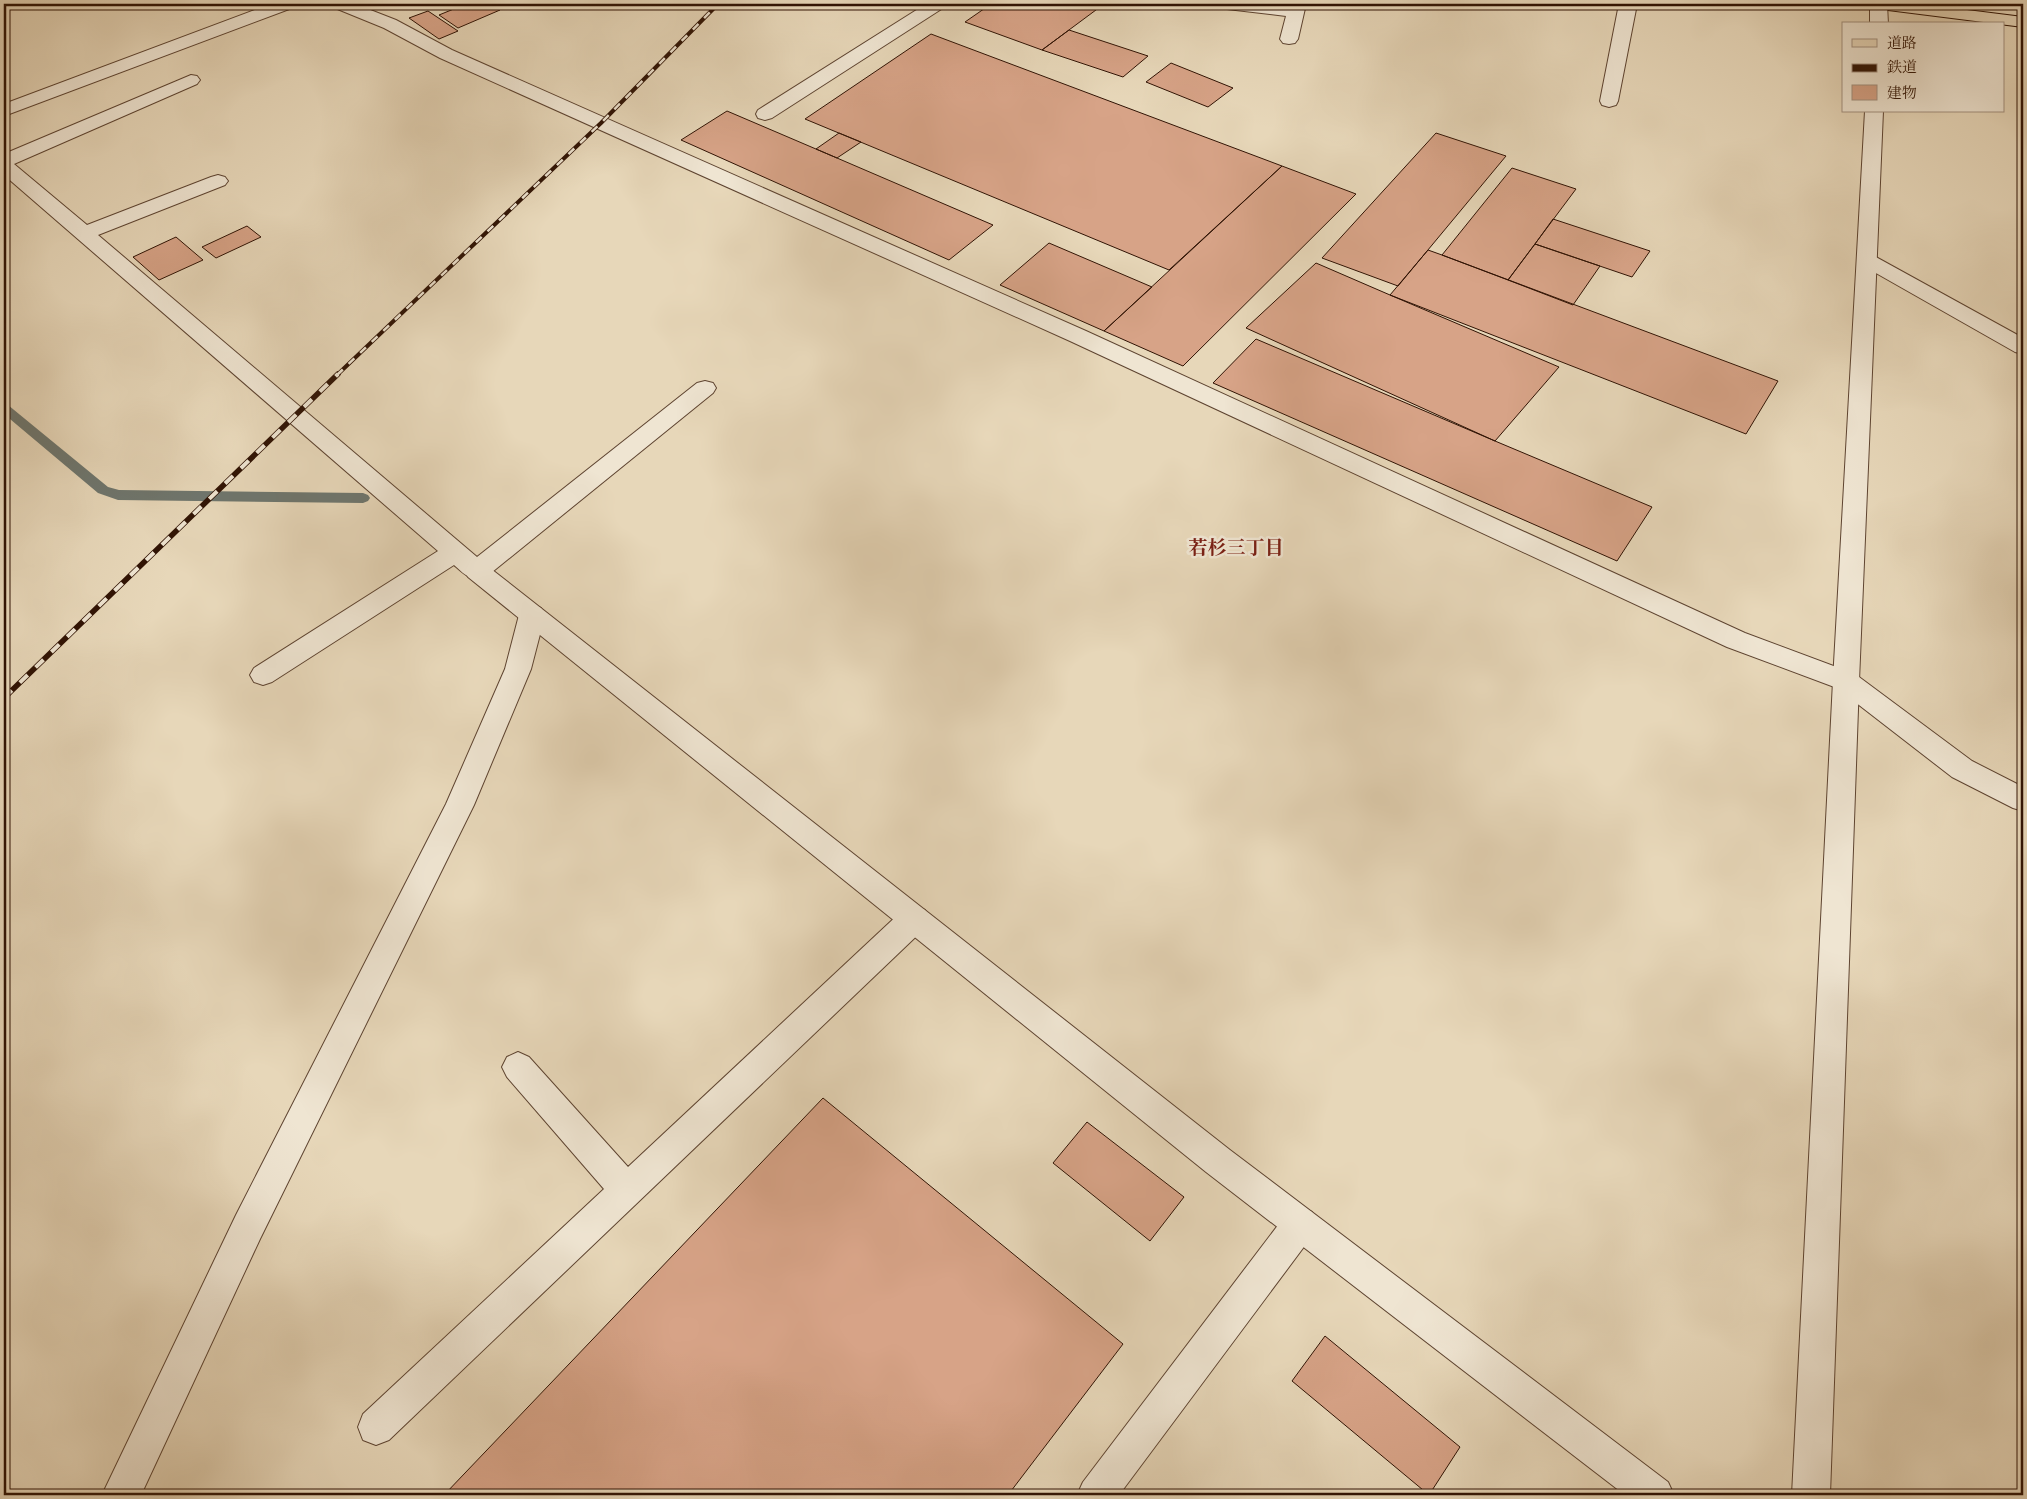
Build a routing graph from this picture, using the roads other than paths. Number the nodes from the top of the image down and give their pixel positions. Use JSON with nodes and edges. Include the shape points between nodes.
{"nodes":[{"id":1,"x":286,"y":4,"type":"edge"},
{"id":2,"x":342,"y":4,"type":"edge"},
{"id":3,"x":937,"y":4,"type":"edge"},
{"id":4,"x":1227,"y":4,"type":"edge"},
{"id":5,"x":1628,"y":4,"type":"edge"},
{"id":6,"x":1880,"y":4,"type":"edge"},
{"id":7,"x":1296,"y":8,"type":"edge"},
{"id":8,"x":1878,"y":22,"type":"edge"},
{"id":9,"x":2023,"y":22,"type":"edge"},
{"id":10,"x":1289,"y":39,"type":"dead end"},
{"id":11,"x":191,"y":80,"type":"dead end"},
{"id":12,"x":1609,"y":102,"type":"dead end"},
{"id":13,"x":4,"y":110,"type":"edge"},
{"id":14,"x":1874,"y":112,"type":"edge"},
{"id":15,"x":765,"y":114,"type":"dead end"},
{"id":16,"x":4,"y":161,"type":"edge"},
{"id":17,"x":4,"y":166,"type":"edge"},
{"id":18,"x":218,"y":181,"type":"dead end"},
{"id":19,"x":83,"y":234,"type":"junction"},
{"id":20,"x":1867,"y":260,"type":"junction"},
{"id":21,"x":2023,"y":347,"type":"edge"},
{"id":22,"x":705,"y":388,"type":"dead end"},
{"id":23,"x":466,"y":561,"type":"junction"},
{"id":24,"x":532,"y":615,"type":"junction"},
{"id":25,"x":263,"y":675,"type":"dead end"},
{"id":26,"x":1846,"y":681,"type":"junction"},
{"id":27,"x":2023,"y":800,"type":"edge"},
{"id":28,"x":914,"y":919,"type":"junction"},
{"id":29,"x":518,"y":1067,"type":"dead end"},
{"id":30,"x":627,"y":1190,"type":"junction"},
{"id":31,"x":1300,"y":1224,"type":"junction"},
{"id":32,"x":376,"y":1427,"type":"dead end"},
{"id":33,"x":121,"y":1495,"type":"edge"},
{"id":34,"x":1096,"y":1495,"type":"edge"},
{"id":35,"x":1655,"y":1495,"type":"edge"},
{"id":36,"x":1811,"y":1495,"type":"edge"}],
"edges":[{"from":1,"to":13,"type":"street"},
{"from":2,"to":26,"type":"street","via":[[390,24],[446,54],[1078,336],[1736,640]]},
{"from":3,"to":15,"type":"street"},
{"from":4,"to":7,"type":"street"},
{"from":5,"to":12,"type":"street"},
{"from":6,"to":8,"type":"street"},
{"from":6,"to":9,"type":"main road"},
{"from":7,"to":10,"type":"street"},
{"from":11,"to":16,"type":"street"},
{"from":14,"to":20,"type":"street"},
{"from":17,"to":19,"type":"street"},
{"from":18,"to":19,"type":"street"},
{"from":19,"to":23,"type":"street"},
{"from":20,"to":21,"type":"street"},
{"from":20,"to":26,"type":"street"},
{"from":22,"to":23,"type":"street"},
{"from":23,"to":24,"type":"street"},
{"from":23,"to":25,"type":"street"},
{"from":24,"to":28,"type":"street"},
{"from":24,"to":33,"type":"street","via":[[518,669],[460,805],[248,1227]]},
{"from":26,"to":27,"type":"street","via":[[1962,769]]},
{"from":26,"to":36,"type":"street"},
{"from":28,"to":30,"type":"street"},
{"from":28,"to":31,"type":"street"},
{"from":29,"to":30,"type":"street"},
{"from":30,"to":32,"type":"street"},
{"from":31,"to":34,"type":"street"},
{"from":31,"to":35,"type":"street"}]}
